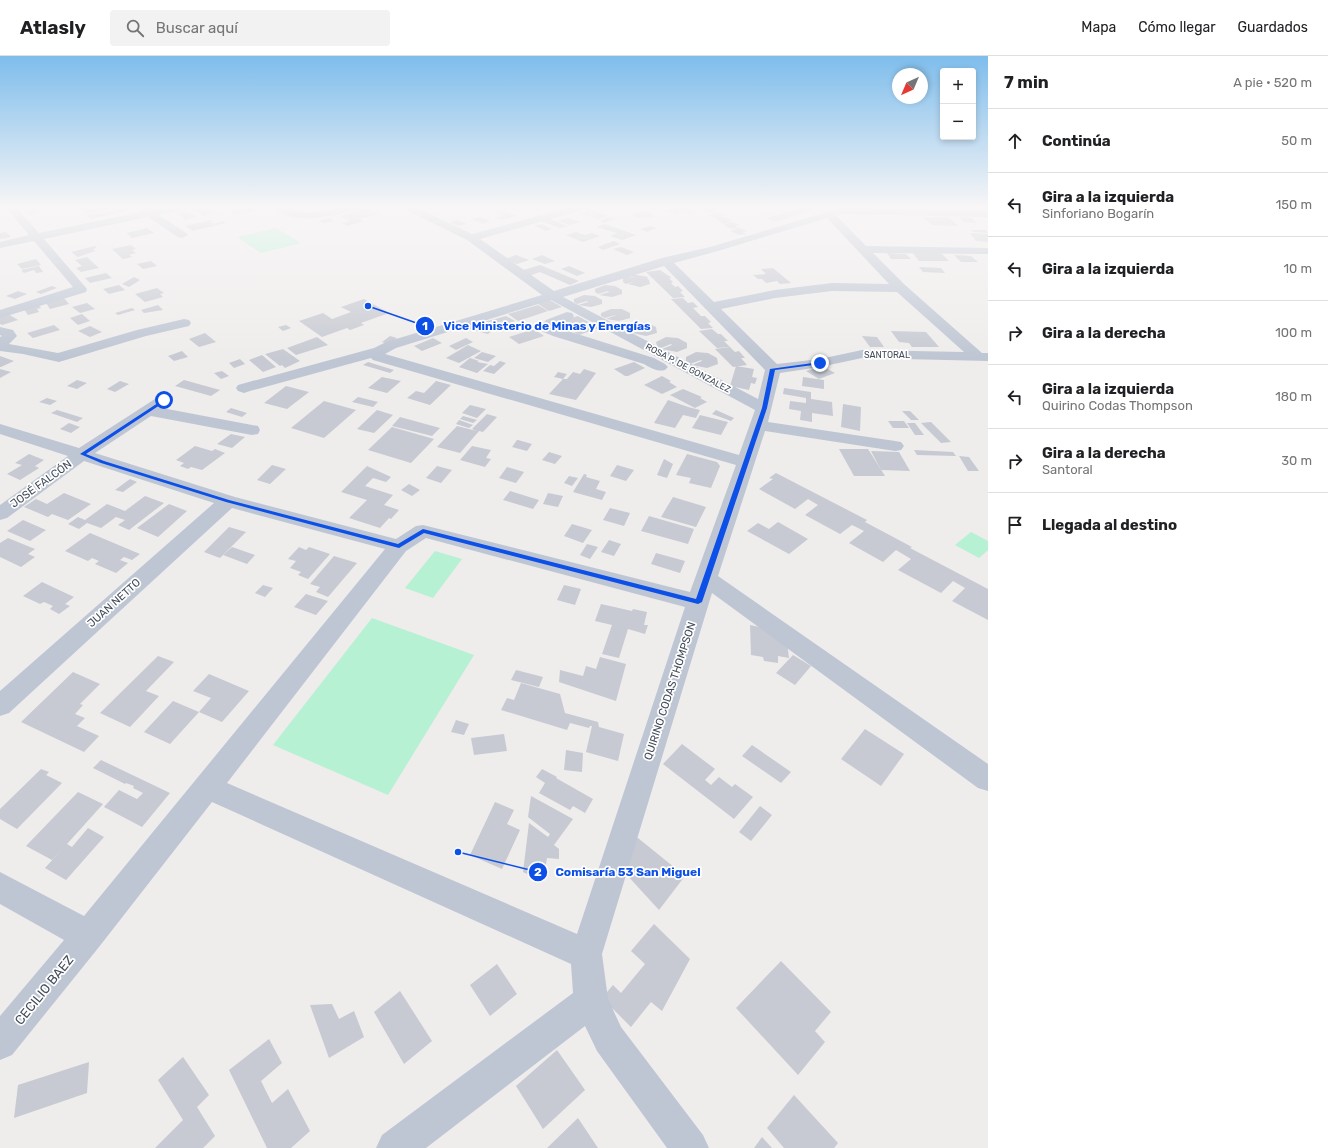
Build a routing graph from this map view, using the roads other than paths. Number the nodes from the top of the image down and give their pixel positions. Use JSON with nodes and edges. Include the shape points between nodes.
{"nodes":[{"id":1,"x":54,"y":257,"type":"edge"},
{"id":2,"x":497,"y":257,"type":"edge"},
{"id":3,"x":682,"y":257,"type":"edge"},
{"id":4,"x":872,"y":257,"type":"edge"},
{"id":5,"x":666,"y":261,"type":"junction"},
{"id":6,"x":900,"y":288,"type":"junction"},
{"id":7,"x":552,"y":296,"type":"junction"},
{"id":8,"x":711,"y":307,"type":"junction"},
{"id":9,"x":0,"y":314,"type":"edge"},
{"id":10,"x":567,"y":316,"type":"dead end"},
{"id":11,"x":184,"y":323,"type":"dead end"},
{"id":12,"x":0,"y":331,"type":"edge"},
{"id":13,"x":0,"y":344,"type":"edge"},
{"id":14,"x":0,"y":347,"type":"edge"},
{"id":15,"x":379,"y":350,"type":"junction"},
{"id":16,"x":983,"y":357,"type":"edge"},
{"id":17,"x":772,"y":369,"type":"junction"},
{"id":18,"x":244,"y":388,"type":"dead end"},
{"id":19,"x":164,"y":400,"type":"dead end"},
{"id":20,"x":150,"y":411,"type":"junction"},
{"id":21,"x":761,"y":417,"type":"junction"},
{"id":22,"x":0,"y":429,"type":"edge"},
{"id":23,"x":252,"y":430,"type":"dead end"},
{"id":24,"x":895,"y":446,"type":"dead end"},
{"id":25,"x":82,"y":454,"type":"junction"},
{"id":26,"x":745,"y":462,"type":"junction"},
{"id":27,"x":228,"y":501,"type":"junction"},
{"id":28,"x":0,"y":514,"type":"edge"},
{"id":29,"x":399,"y":546,"type":"junction"},
{"id":30,"x":706,"y":578,"type":"junction"},
{"id":31,"x":698,"y":602,"type":"junction"},
{"id":32,"x":0,"y":706,"type":"edge"},
{"id":33,"x":988,"y":778,"type":"edge"},
{"id":34,"x":207,"y":787,"type":"junction"},
{"id":35,"x":0,"y":887,"type":"edge"},
{"id":36,"x":88,"y":936,"type":"junction"},
{"id":37,"x":586,"y":954,"type":"junction"},
{"id":38,"x":591,"y":1001,"type":"junction"},
{"id":39,"x":0,"y":1043,"type":"edge"},
{"id":40,"x":395,"y":1148,"type":"edge"},
{"id":41,"x":690,"y":1148,"type":"edge"}],
"edges":[{"from":1,"to":9,"type":"street","via":[[81,289]]},
{"from":2,"to":7,"type":"street","name":"ROSA P. DE GONZALEZ"},
{"from":3,"to":5,"type":"street"},
{"from":4,"to":6,"type":"street"},
{"from":5,"to":7,"type":"street"},
{"from":5,"to":8,"type":"street"},
{"from":6,"to":8,"type":"street","via":[[832,287],[775,294]]},
{"from":6,"to":16,"type":"street"},
{"from":7,"to":15,"type":"street"},
{"from":7,"to":21,"type":"street","name":"ROSA P. DE GONZALEZ"},
{"from":8,"to":17,"type":"street"},
{"from":10,"to":21,"type":"street","via":[[546,328],[649,361],[740,409]]},
{"from":11,"to":14,"type":"street","via":[[59,358]]},
{"from":12,"to":13,"type":"street","via":[[10,336]]},
{"from":15,"to":18,"type":"street"},
{"from":15,"to":26,"type":"street","via":[[378,357]]},
{"from":16,"to":17,"type":"street","name":"SANTORAL","via":[[862,354]]},
{"from":17,"to":21,"type":"street","name":"QUIRINO CODAS THOMPSON"},
{"from":19,"to":20,"type":"street","name":"JOSÉ FALCÓN"},
{"from":20,"to":23,"type":"street"},
{"from":20,"to":25,"type":"street","name":"JOSÉ FALCÓN"},
{"from":21,"to":24,"type":"street"},
{"from":21,"to":26,"type":"street","name":"QUIRINO CODAS THOMPSON"},
{"from":22,"to":25,"type":"street"},
{"from":25,"to":27,"type":"street"},
{"from":25,"to":28,"type":"street","name":"JOSÉ FALCÓN"},
{"from":26,"to":30,"type":"street","name":"QUIRINO CODAS THOMPSON"},
{"from":27,"to":29,"type":"street"},
{"from":27,"to":32,"type":"street","name":"JUAN NETTO"},
{"from":29,"to":31,"type":"street","name":"CECILIO BAEZ","via":[[423,531]]},
{"from":29,"to":34,"type":"street","name":"CECILIO BAEZ"},
{"from":30,"to":31,"type":"street","name":"QUIRINO CODAS THOMPSON"},
{"from":30,"to":33,"type":"street"},
{"from":31,"to":37,"type":"street","name":"QUIRINO CODAS THOMPSON"},
{"from":34,"to":36,"type":"street","name":"CECILIO BAEZ"},
{"from":34,"to":37,"type":"street"},
{"from":35,"to":36,"type":"street"},
{"from":36,"to":39,"type":"street","name":"CECILIO BAEZ"},
{"from":37,"to":38,"type":"street","name":"QUIRINO CODAS THOMPSON"},
{"from":38,"to":40,"type":"street"},
{"from":38,"to":41,"type":"street","name":"QUIRINO CODAS THOMPSON","via":[[609,1039]]}]}
